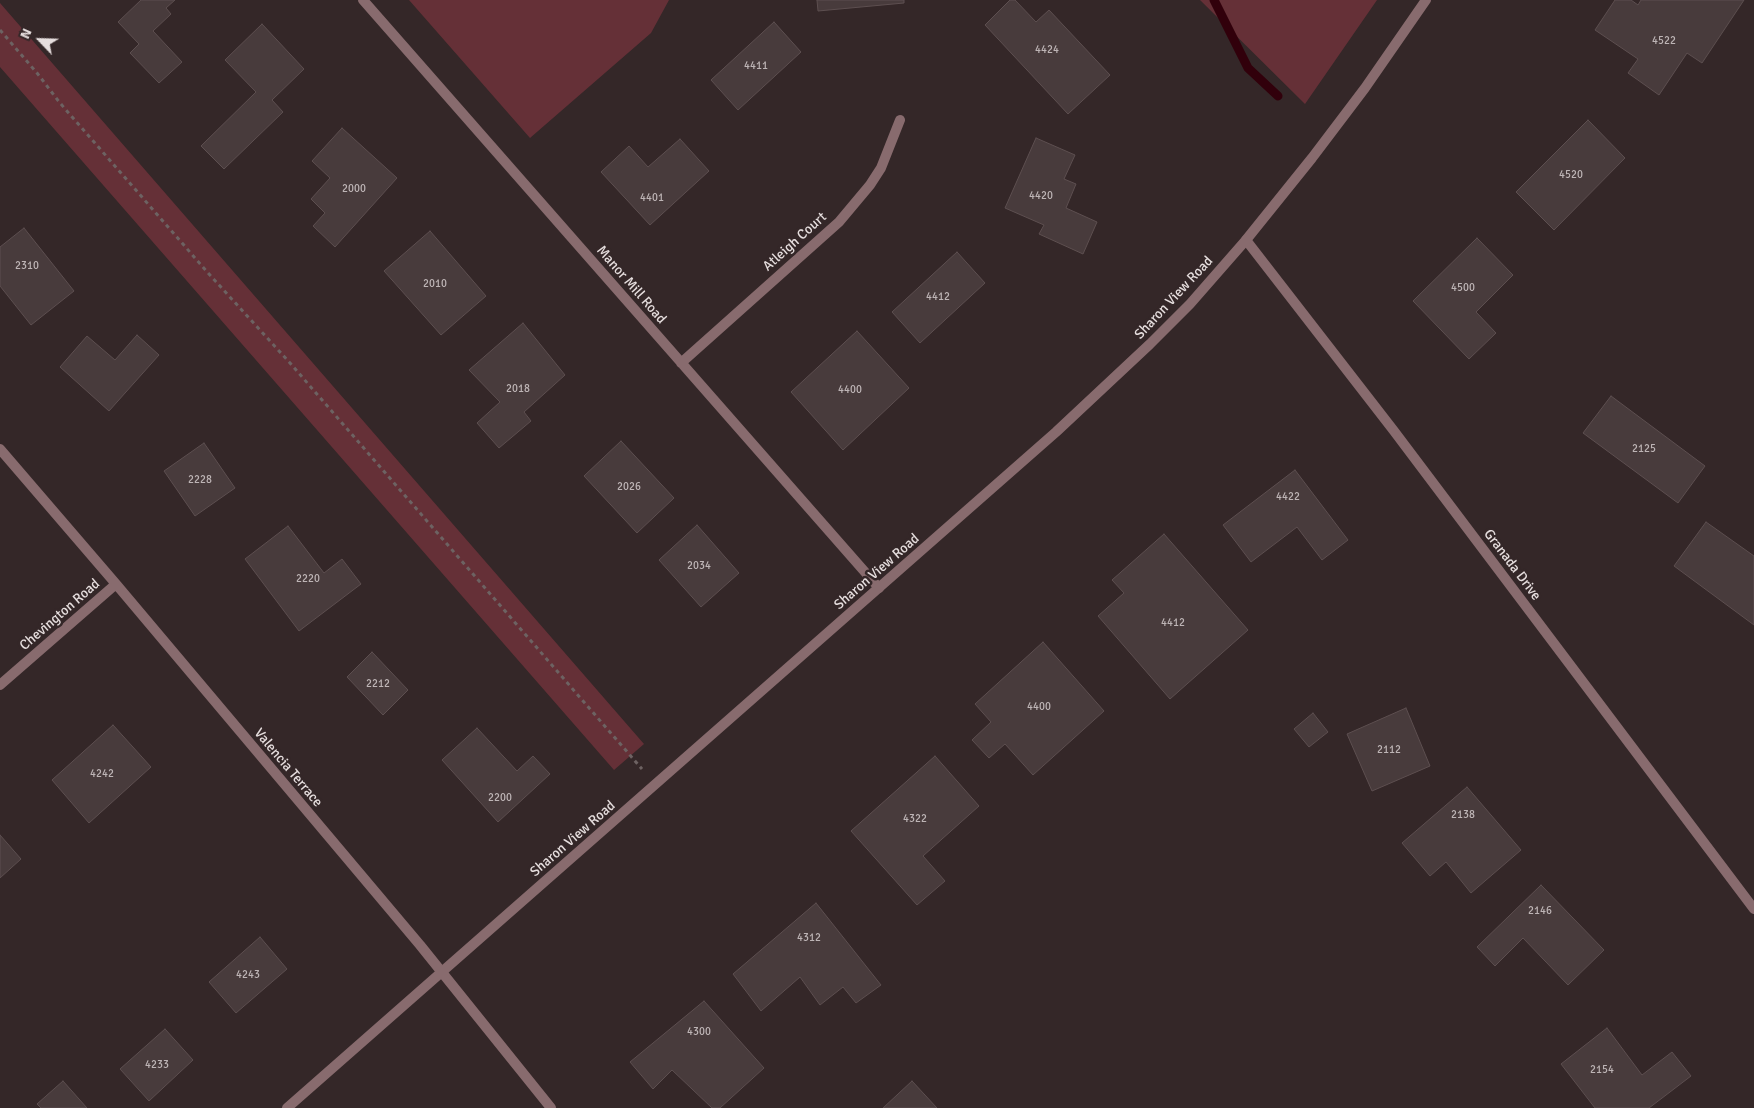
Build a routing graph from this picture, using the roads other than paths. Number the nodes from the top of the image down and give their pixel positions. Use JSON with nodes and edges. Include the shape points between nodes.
{"nodes":[{"id":1,"x":363,"y":0,"type":"edge"},
{"id":2,"x":1426,"y":0,"type":"edge"},
{"id":3,"x":900,"y":120,"type":"dead end"},
{"id":4,"x":1246,"y":240,"type":"junction"},
{"id":5,"x":681,"y":363,"type":"junction"},
{"id":6,"x":0,"y":449,"type":"edge"},
{"id":7,"x":116,"y":584,"type":"junction"},
{"id":8,"x":879,"y":588,"type":"junction"},
{"id":9,"x":0,"y":685,"type":"edge"},
{"id":10,"x":1754,"y":909,"type":"edge"},
{"id":11,"x":442,"y":972,"type":"junction"},
{"id":12,"x":287,"y":1108,"type":"edge"},
{"id":13,"x":551,"y":1108,"type":"edge"}],
"edges":[{"from":1,"to":5,"type":"street","name":"Manor Mill Road"},
{"from":2,"to":4,"type":"street","name":"Sharon View Road","via":[[1359,96]]},
{"from":3,"to":5,"type":"street","name":"Atleigh Court","via":[[870,185],[839,222]]},
{"from":4,"to":8,"type":"street","name":"Sharon View Road","via":[[1150,344],[1056,432]]},
{"from":4,"to":10,"type":"street","name":"Granada Drive"},
{"from":5,"to":8,"type":"street","name":"Manor Mill Road"},
{"from":6,"to":7,"type":"street","name":"Valencia Terrace"},
{"from":7,"to":9,"type":"street","name":"Chevington Road"},
{"from":7,"to":11,"type":"street","name":"Valencia Terrace"},
{"from":8,"to":11,"type":"street","name":"Sharon View Road"},
{"from":11,"to":12,"type":"street","name":"Sharon View Road"},
{"from":11,"to":13,"type":"street","name":"Valencia Terrace"}]}
